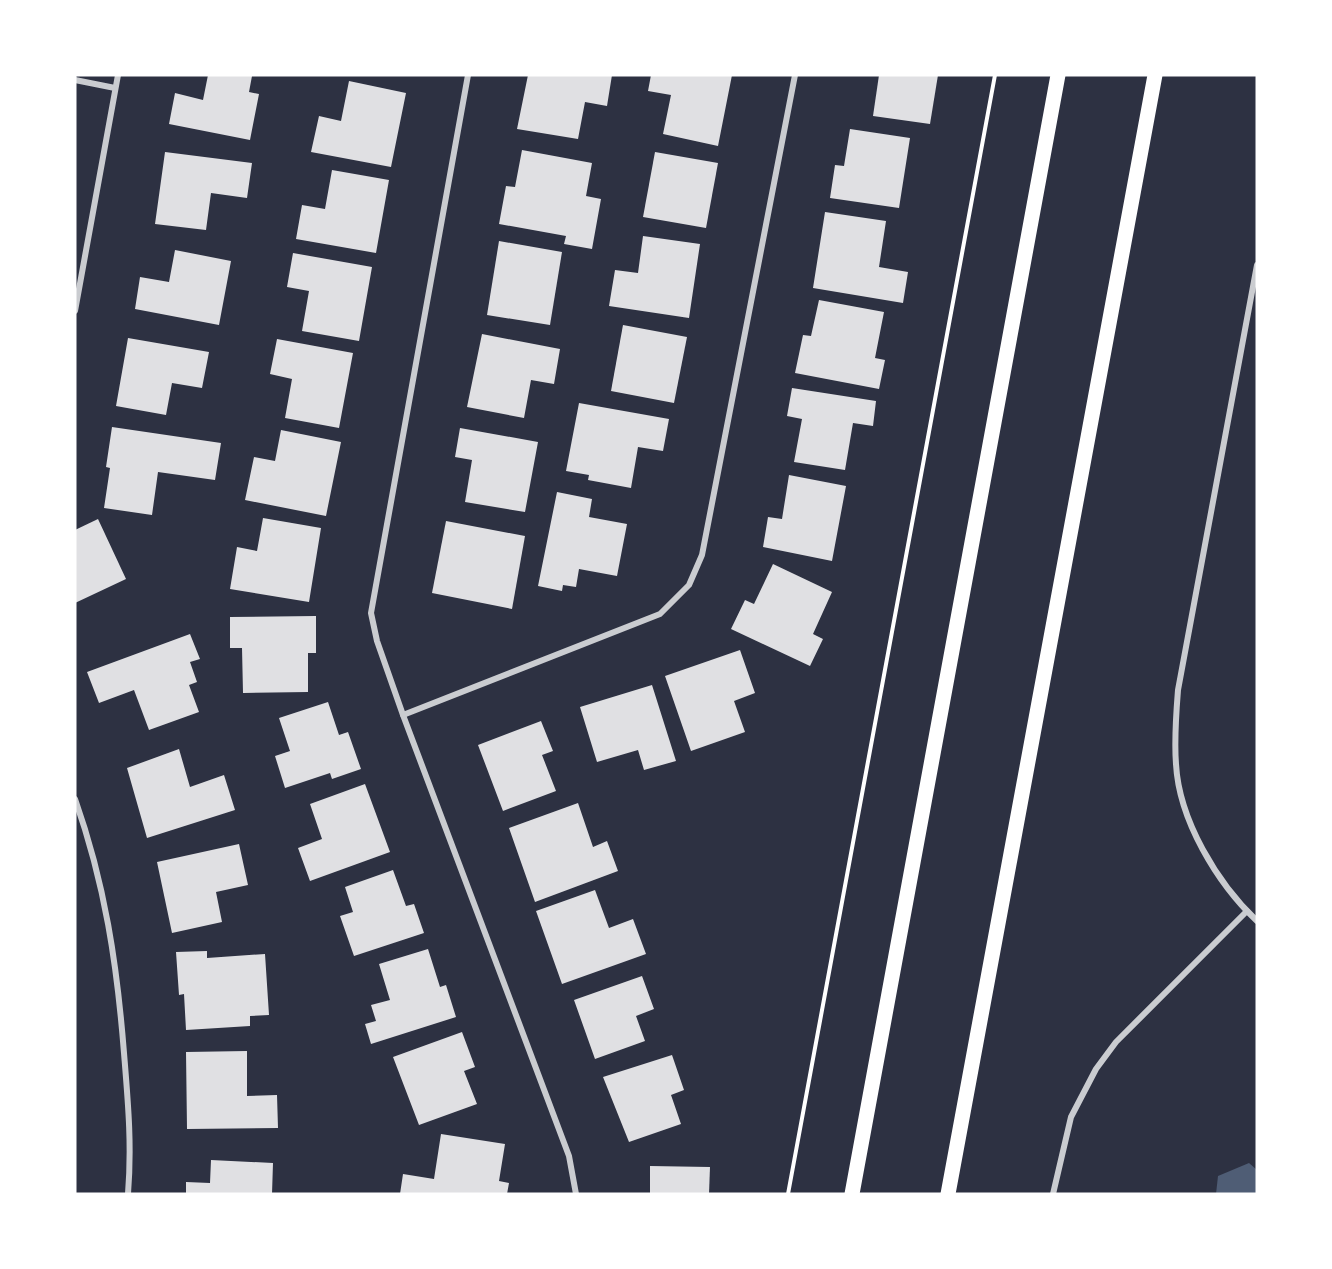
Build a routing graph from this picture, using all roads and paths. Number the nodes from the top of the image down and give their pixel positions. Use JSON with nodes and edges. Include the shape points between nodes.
{"nodes":[{"id":1,"x":118,"y":75,"type":"edge"},
{"id":2,"x":468,"y":75,"type":"edge"},
{"id":3,"x":795,"y":75,"type":"edge"},
{"id":4,"x":994,"y":75,"type":"edge"},
{"id":5,"x":1058,"y":75,"type":"edge"},
{"id":6,"x":1155,"y":75,"type":"edge"},
{"id":7,"x":75,"y":80,"type":"edge"},
{"id":8,"x":115,"y":88,"type":"junction"},
{"id":9,"x":1257,"y":265,"type":"edge"},
{"id":10,"x":75,"y":311,"type":"edge"},
{"id":11,"x":403,"y":715,"type":"junction"},
{"id":12,"x":75,"y":799,"type":"edge"},
{"id":13,"x":1247,"y":912,"type":"junction"},
{"id":14,"x":1257,"y":921,"type":"edge"},
{"id":15,"x":128,"y":1194,"type":"edge"},
{"id":16,"x":576,"y":1194,"type":"edge"},
{"id":17,"x":788,"y":1194,"type":"edge"},
{"id":18,"x":852,"y":1194,"type":"edge"},
{"id":19,"x":948,"y":1194,"type":"edge"},
{"id":20,"x":1053,"y":1194,"type":"edge"}],
"edges":[{"from":1,"to":8,"type":"street"},
{"from":2,"to":11,"type":"street","via":[[370,613]]},
{"from":3,"to":11,"type":"street","via":[[702,555],[689,585],[660,614]]},
{"from":4,"to":17,"type":"path"},
{"from":5,"to":18,"type":"main road"},
{"from":6,"to":19,"type":"main road"},
{"from":7,"to":8,"type":"street"},
{"from":8,"to":10,"type":"street"},
{"from":9,"to":13,"type":"street","via":[[1178,690],[1175,734],[1176,766],[1205,857]]},
{"from":11,"to":16,"type":"street","via":[[569,1156]]},
{"from":12,"to":15,"type":"street","via":[[92,848],[117,966],[132,1148]]},
{"from":13,"to":14,"type":"street"},
{"from":13,"to":20,"type":"street","via":[[1116,1042],[1096,1069],[1071,1117]]}]}
